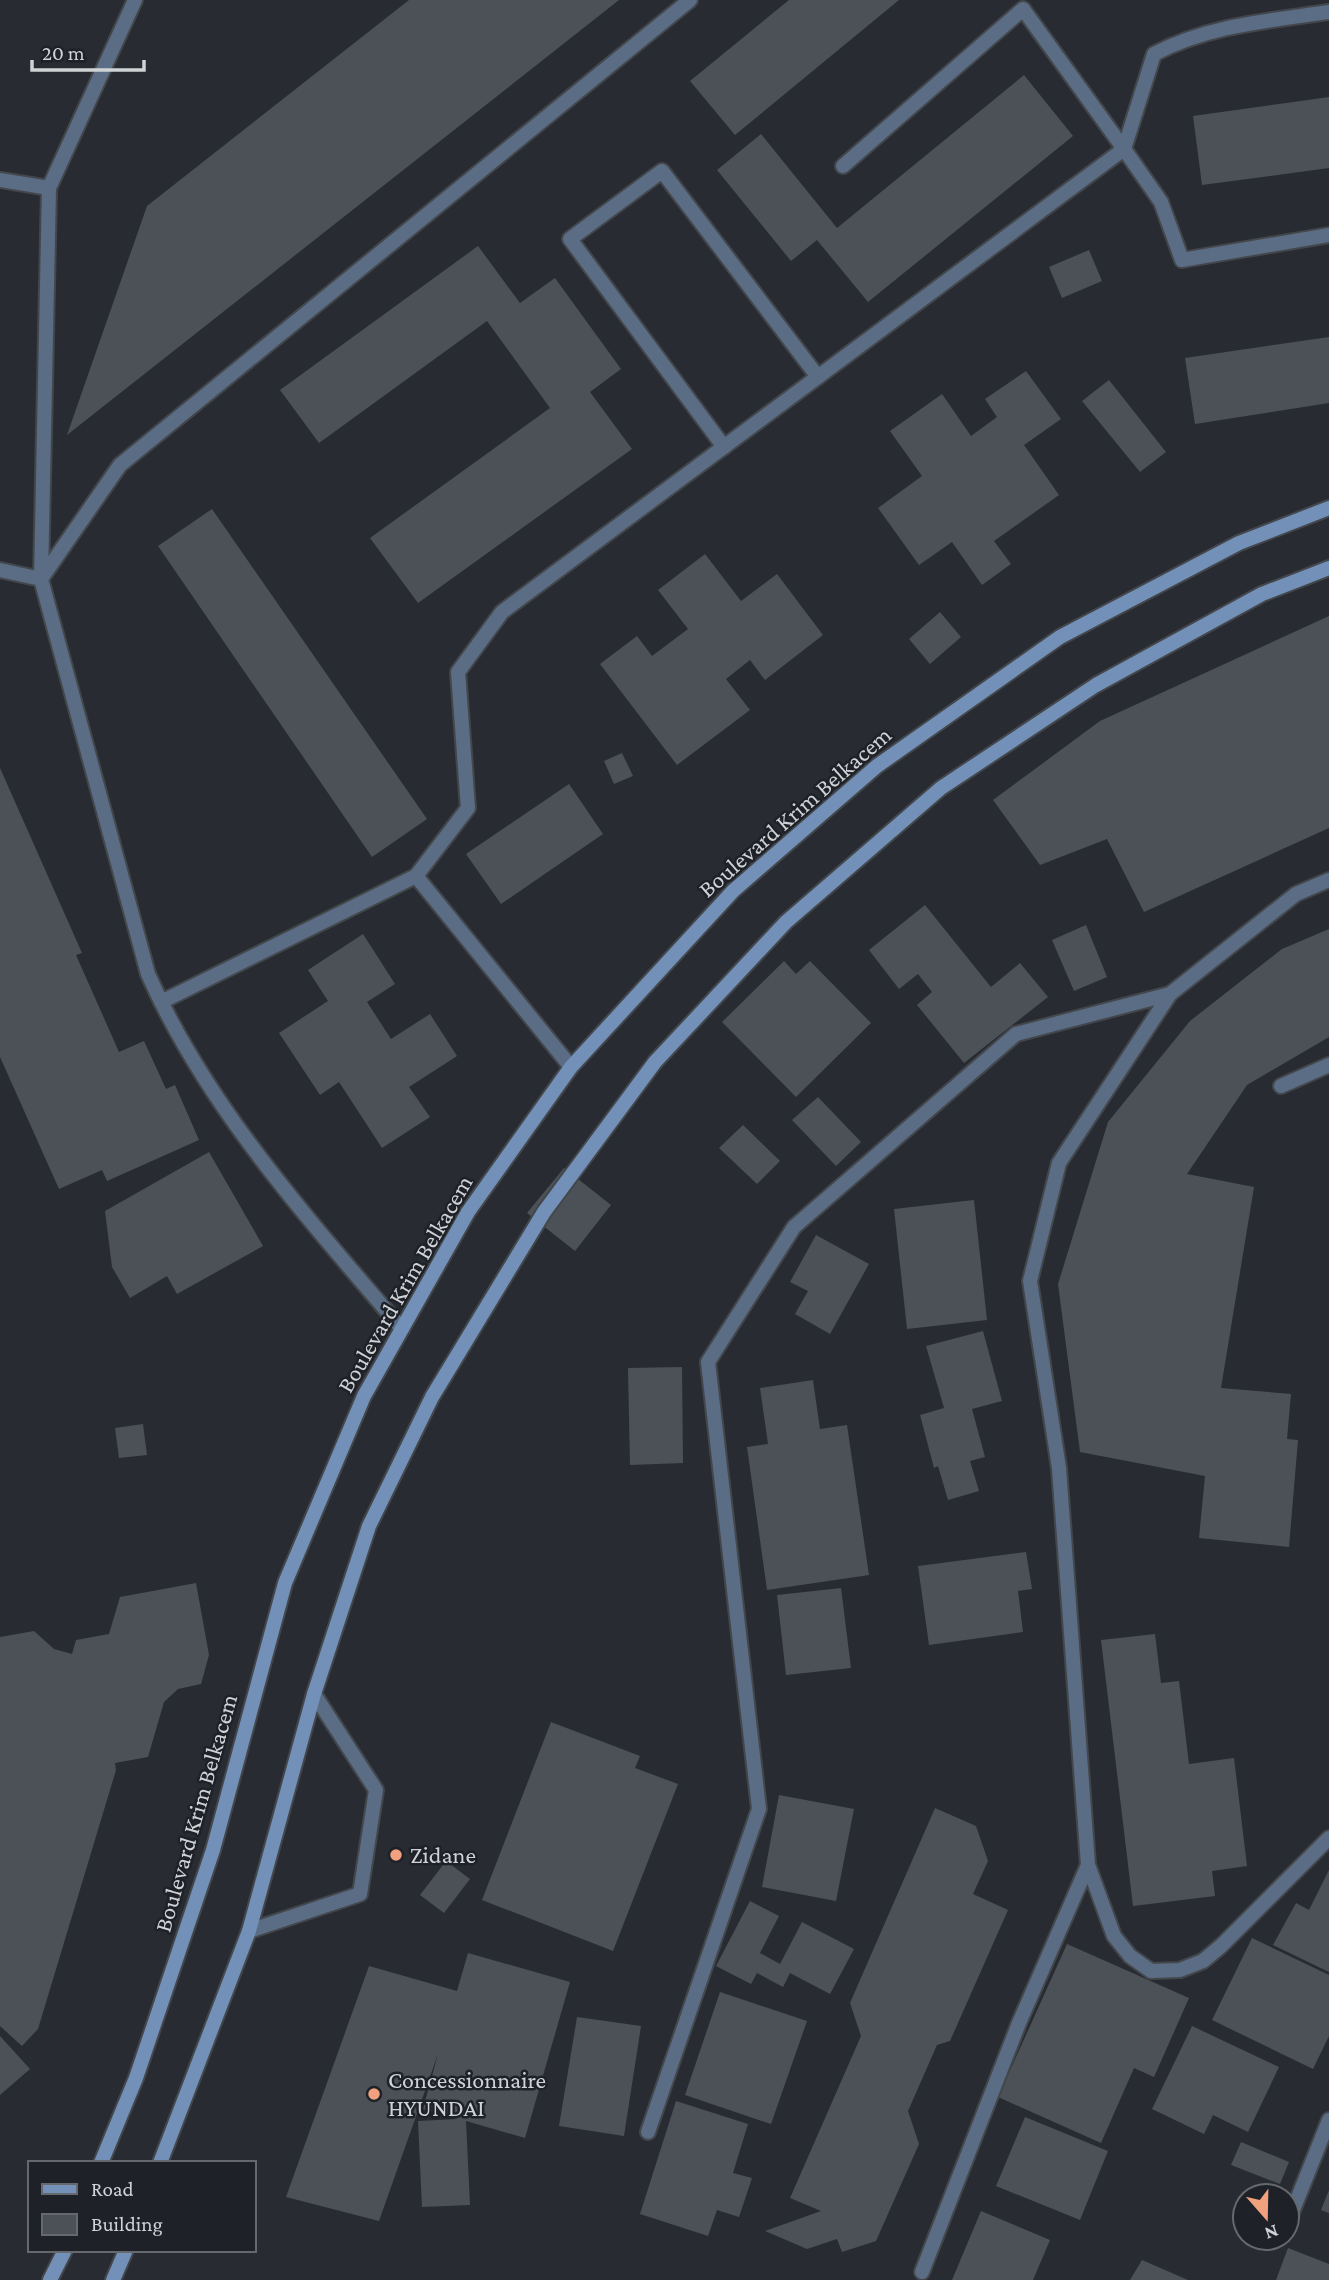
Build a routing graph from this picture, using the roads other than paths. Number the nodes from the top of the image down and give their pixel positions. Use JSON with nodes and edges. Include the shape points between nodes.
{"nodes":[{"id":1,"x":135,"y":0,"type":"edge"},
{"id":2,"x":690,"y":0,"type":"edge"},
{"id":3,"x":1329,"y":12,"type":"edge"},
{"id":4,"x":1124,"y":149,"type":"junction"},
{"id":5,"x":843,"y":166,"type":"dead end"},
{"id":6,"x":0,"y":180,"type":"edge"},
{"id":7,"x":49,"y":188,"type":"junction"},
{"id":8,"x":1329,"y":235,"type":"edge"},
{"id":9,"x":818,"y":377,"type":"junction"},
{"id":10,"x":724,"y":447,"type":"junction"},
{"id":11,"x":1329,"y":508,"type":"edge"},
{"id":12,"x":1329,"y":568,"type":"edge"},
{"id":13,"x":0,"y":570,"type":"edge"},
{"id":14,"x":41,"y":579,"type":"junction"},
{"id":15,"x":416,"y":876,"type":"junction"},
{"id":16,"x":1329,"y":880,"type":"edge"},
{"id":17,"x":1170,"y":994,"type":"junction"},
{"id":18,"x":161,"y":1002,"type":"junction"},
{"id":19,"x":1329,"y":1065,"type":"edge"},
{"id":20,"x":571,"y":1067,"type":"junction"},
{"id":21,"x":1281,"y":1086,"type":"dead end"},
{"id":22,"x":402,"y":1329,"type":"junction"},
{"id":23,"x":314,"y":1694,"type":"junction"},
{"id":24,"x":1329,"y":1838,"type":"edge"},
{"id":25,"x":1088,"y":1865,"type":"junction"},
{"id":26,"x":248,"y":1931,"type":"junction"},
{"id":27,"x":1329,"y":2120,"type":"edge"},
{"id":28,"x":648,"y":2132,"type":"dead end"},
{"id":29,"x":102,"y":2161,"type":"edge"},
{"id":30,"x":161,"y":2161,"type":"edge"},
{"id":31,"x":1301,"y":2190,"type":"edge"},
{"id":32,"x":64,"y":2252,"type":"edge"},
{"id":33,"x":125,"y":2252,"type":"edge"},
{"id":34,"x":922,"y":2272,"type":"dead end"},
{"id":35,"x":50,"y":2280,"type":"edge"},
{"id":36,"x":113,"y":2280,"type":"edge"}],
"edges":[{"from":1,"to":7,"type":"street"},
{"from":2,"to":14,"type":"street","via":[[120,465]]},
{"from":3,"to":4,"type":"street","via":[[1216,29],[1154,54]]},
{"from":4,"to":5,"type":"street","via":[[1023,9]]},
{"from":4,"to":8,"type":"street","via":[[1161,202],[1182,260]]},
{"from":4,"to":9,"type":"street"},
{"from":6,"to":7,"type":"street"},
{"from":7,"to":14,"type":"street"},
{"from":9,"to":10,"type":"street"},
{"from":9,"to":10,"type":"street","via":[[662,171],[570,239]]},
{"from":10,"to":15,"type":"street","via":[[502,612],[458,672],[468,808]]},
{"from":11,"to":20,"type":"main road","name":"Boulevard Krim Belkacem","via":[[1239,543],[1060,637],[877,766],[733,891]]},
{"from":12,"to":23,"type":"main road","via":[[1262,594],[1096,685],[940,788],[786,922],[655,1062],[544,1212],[432,1397],[369,1526]]},
{"from":13,"to":14,"type":"street"},
{"from":14,"to":18,"type":"street","via":[[148,974]]},
{"from":15,"to":18,"type":"street"},
{"from":15,"to":20,"type":"street"},
{"from":16,"to":17,"type":"street","via":[[1296,894]]},
{"from":17,"to":25,"type":"street","via":[[1059,1163],[1030,1281],[1059,1468]]},
{"from":17,"to":28,"type":"street","via":[[1016,1034],[793,1227],[708,1362],[759,1809]]},
{"from":18,"to":22,"type":"street","via":[[212,1090],[270,1173]]},
{"from":19,"to":21,"type":"street"},
{"from":20,"to":22,"type":"main road","name":"Boulevard Krim Belkacem","via":[[468,1212]]},
{"from":22,"to":29,"type":"main road","name":"Boulevard Krim Belkacem","via":[[364,1396],[285,1583],[213,1850],[136,2078]]},
{"from":23,"to":26,"type":"main road"},
{"from":23,"to":26,"type":"street","via":[[376,1790],[360,1894]]},
{"from":24,"to":25,"type":"street","via":[[1221,1946],[1203,1961],[1180,1970],[1151,1971],[1130,1956],[1114,1937]]},
{"from":25,"to":34,"type":"street","via":[[1019,2023]]},
{"from":26,"to":30,"type":"main road"},
{"from":27,"to":31,"type":"street"},
{"from":32,"to":35,"type":"main road"},
{"from":33,"to":36,"type":"main road"}]}
